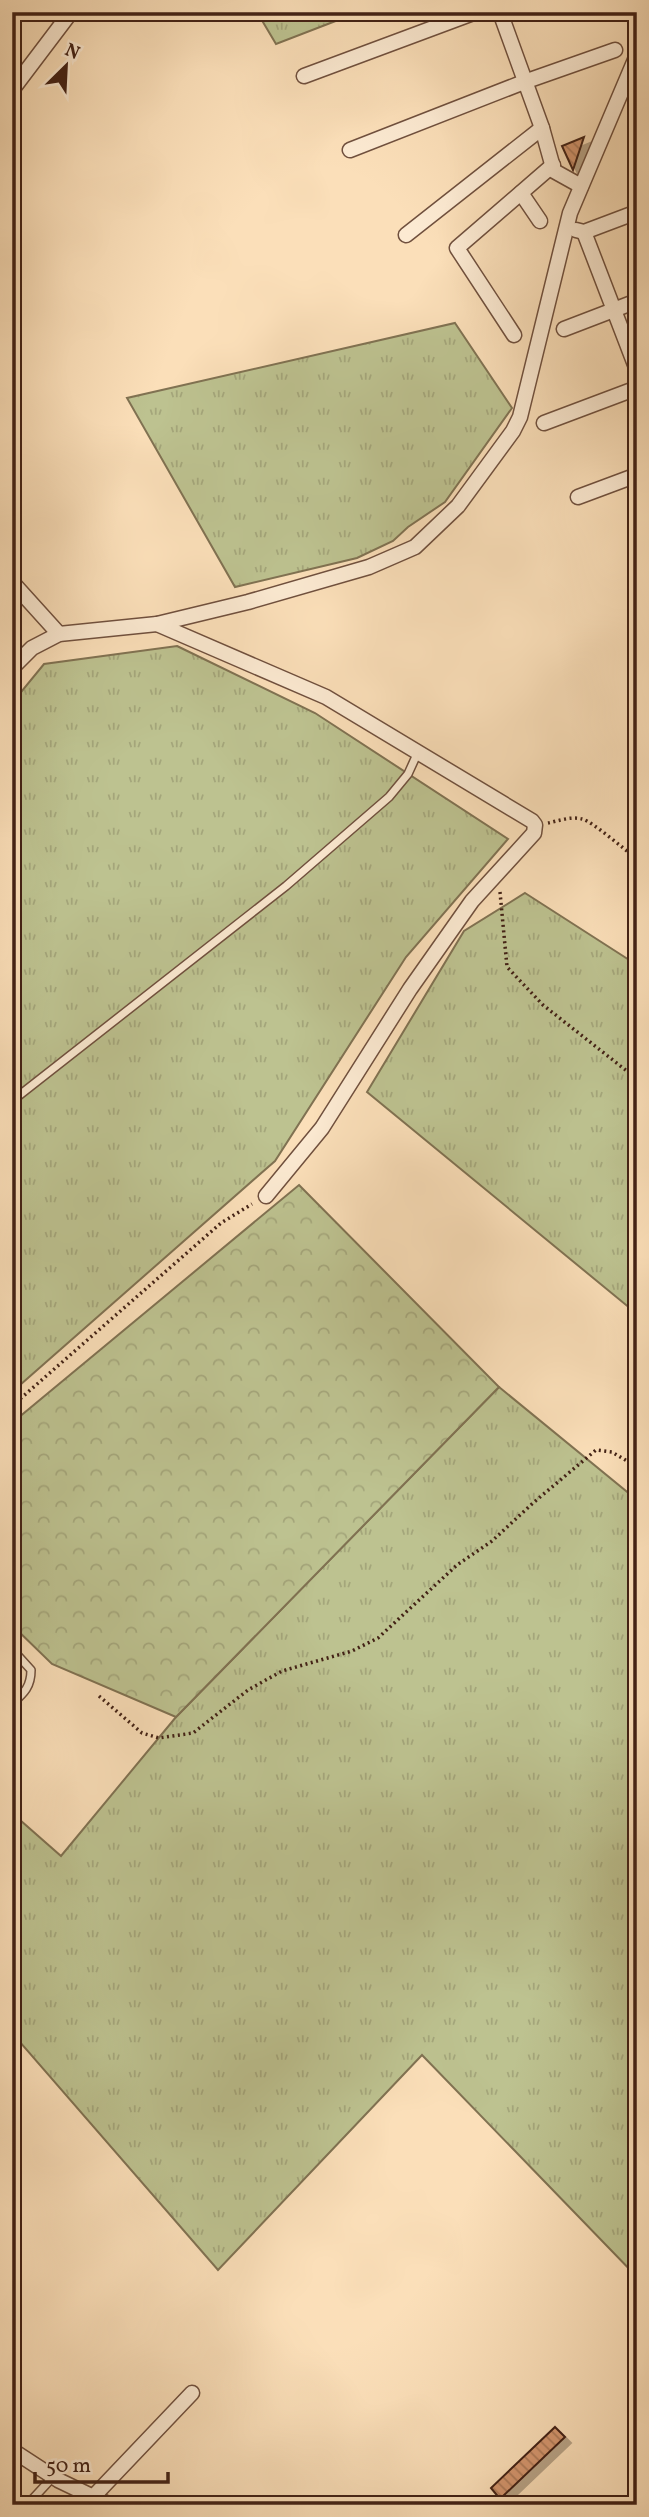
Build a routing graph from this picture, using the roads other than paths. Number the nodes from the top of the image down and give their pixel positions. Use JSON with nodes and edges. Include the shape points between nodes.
{"nodes":[{"id":1,"x":71,"y":12,"type":"edge"},
{"id":2,"x":477,"y":12,"type":"edge"},
{"id":3,"x":500,"y":12,"type":"edge"},
{"id":4,"x":615,"y":50,"type":"dead end"},
{"id":5,"x":637,"y":55,"type":"edge"},
{"id":6,"x":304,"y":76,"type":"dead end"},
{"id":7,"x":524,"y":82,"type":"junction"},
{"id":8,"x":12,"y":90,"type":"edge"},
{"id":9,"x":542,"y":128,"type":"junction"},
{"id":10,"x":350,"y":150,"type":"dead end"},
{"id":11,"x":553,"y":165,"type":"junction"},
{"id":12,"x":581,"y":186,"type":"junction"},
{"id":13,"x":521,"y":193,"type":"junction"},
{"id":14,"x":637,"y":212,"type":"edge"},
{"id":15,"x":540,"y":221,"type":"dead end"},
{"id":16,"x":567,"y":227,"type":"junction"},
{"id":17,"x":584,"y":232,"type":"junction"},
{"id":18,"x":406,"y":235,"type":"dead end"},
{"id":19,"x":637,"y":301,"type":"edge"},
{"id":20,"x":614,"y":310,"type":"junction"},
{"id":21,"x":564,"y":329,"type":"dead end"},
{"id":22,"x":514,"y":335,"type":"dead end"},
{"id":23,"x":637,"y":370,"type":"edge"},
{"id":24,"x":637,"y":388,"type":"edge"},
{"id":25,"x":544,"y":423,"type":"dead end"},
{"id":26,"x":637,"y":475,"type":"edge"},
{"id":27,"x":578,"y":497,"type":"dead end"},
{"id":28,"x":12,"y":582,"type":"edge"},
{"id":29,"x":157,"y":625,"type":"junction"},
{"id":30,"x":60,"y":634,"type":"junction"},
{"id":31,"x":12,"y":668,"type":"edge"},
{"id":32,"x":418,"y":752,"type":"junction"},
{"id":33,"x":12,"y":1101,"type":"edge"},
{"id":34,"x":266,"y":1196,"type":"road end"},
{"id":35,"x":12,"y":1649,"type":"edge"},
{"id":36,"x":12,"y":1704,"type":"edge"},
{"id":37,"x":191,"y":2393,"type":"dead end"},
{"id":38,"x":12,"y":2450,"type":"edge"},
{"id":39,"x":54,"y":2477,"type":"junction"},
{"id":40,"x":93,"y":2497,"type":"junction"},
{"id":41,"x":27,"y":2505,"type":"edge"},
{"id":42,"x":110,"y":2505,"type":"edge"}],
"edges":[{"from":1,"to":8,"type":"street"},
{"from":2,"to":6,"type":"street"},
{"from":3,"to":7,"type":"street"},
{"from":4,"to":7,"type":"street"},
{"from":5,"to":12,"type":"street"},
{"from":7,"to":9,"type":"street"},
{"from":7,"to":10,"type":"street"},
{"from":9,"to":11,"type":"street"},
{"from":9,"to":18,"type":"street"},
{"from":11,"to":12,"type":"street","via":[[554,171]]},
{"from":11,"to":13,"type":"street"},
{"from":12,"to":16,"type":"street"},
{"from":13,"to":15,"type":"street"},
{"from":13,"to":22,"type":"street","via":[[457,248]]},
{"from":14,"to":17,"type":"street"},
{"from":16,"to":17,"type":"street"},
{"from":16,"to":29,"type":"street","via":[[520,417],[458,506],[415,547],[369,567]]},
{"from":17,"to":20,"type":"street"},
{"from":19,"to":20,"type":"street"},
{"from":20,"to":21,"type":"street"},
{"from":20,"to":23,"type":"street"},
{"from":24,"to":25,"type":"street"},
{"from":26,"to":27,"type":"street"},
{"from":28,"to":30,"type":"street"},
{"from":29,"to":30,"type":"street"},
{"from":29,"to":32,"type":"street","via":[[326,697]]},
{"from":30,"to":31,"type":"street","via":[[32,648]]},
{"from":32,"to":33,"type":"lane","via":[[390,797],[286,886]]},
{"from":32,"to":34,"type":"street","via":[[532,821],[534,833],[472,901],[322,1128]]},
{"from":35,"to":36,"type":"lane","via":[[31,1670],[31,1683]]},
{"from":37,"to":40,"type":"street"},
{"from":38,"to":39,"type":"street"},
{"from":39,"to":40,"type":"street"},
{"from":39,"to":41,"type":"lane"},
{"from":40,"to":42,"type":"street"}]}
